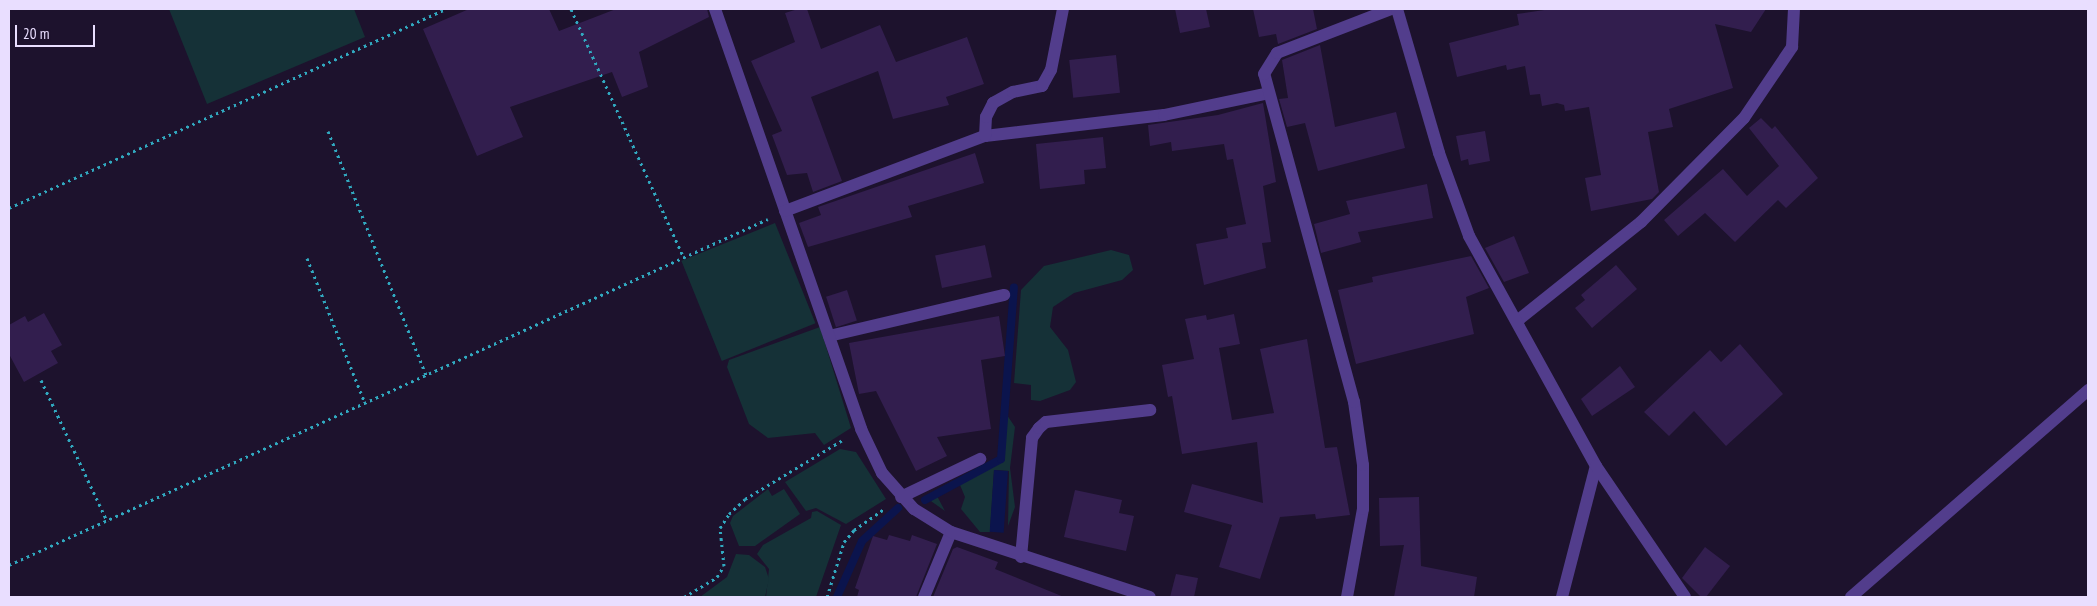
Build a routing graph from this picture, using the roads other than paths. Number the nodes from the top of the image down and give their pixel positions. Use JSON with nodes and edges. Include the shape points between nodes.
{"nodes":[{"id":1,"x":715,"y":9,"type":"edge"},
{"id":2,"x":1063,"y":9,"type":"edge"},
{"id":3,"x":1391,"y":9,"type":"edge"},
{"id":4,"x":1397,"y":9,"type":"edge"},
{"id":5,"x":1794,"y":9,"type":"edge"},
{"id":6,"x":1269,"y":93,"type":"junction"},
{"id":7,"x":985,"y":136,"type":"junction"},
{"id":8,"x":785,"y":211,"type":"junction"},
{"id":9,"x":1004,"y":295,"type":"dead end"},
{"id":10,"x":1517,"y":322,"type":"junction"},
{"id":11,"x":829,"y":336,"type":"junction"},
{"id":12,"x":2088,"y":390,"type":"edge"},
{"id":13,"x":1150,"y":410,"type":"dead end"},
{"id":14,"x":980,"y":459,"type":"dead end"},
{"id":15,"x":1596,"y":466,"type":"junction"},
{"id":16,"x":901,"y":497,"type":"junction"},
{"id":17,"x":951,"y":532,"type":"junction"},
{"id":18,"x":1021,"y":557,"type":"junction"},
{"id":19,"x":1132,"y":595,"type":"edge"},
{"id":20,"x":924,"y":597,"type":"edge"},
{"id":21,"x":1150,"y":597,"type":"edge"},
{"id":22,"x":1347,"y":597,"type":"edge"},
{"id":23,"x":1562,"y":597,"type":"edge"},
{"id":24,"x":1685,"y":597,"type":"edge"},
{"id":25,"x":1851,"y":597,"type":"edge"}],
"edges":[{"from":1,"to":8,"type":"street"},
{"from":2,"to":7,"type":"street","via":[[1051,70],[1042,86],[1013,92],[993,103],[986,117]]},
{"from":3,"to":6,"type":"street","via":[[1277,53],[1264,74]]},
{"from":4,"to":10,"type":"street","via":[[1439,153],[1469,236]]},
{"from":5,"to":10,"type":"street","via":[[1792,47],[1744,118],[1641,222]]},
{"from":6,"to":7,"type":"street","via":[[1164,115]]},
{"from":6,"to":22,"type":"street","via":[[1354,402],[1363,464],[1363,509]]},
{"from":7,"to":8,"type":"street"},
{"from":8,"to":11,"type":"street"},
{"from":9,"to":11,"type":"street"},
{"from":10,"to":15,"type":"street"},
{"from":11,"to":16,"type":"street","via":[[861,429],[882,473]]},
{"from":12,"to":25,"type":"street"},
{"from":13,"to":18,"type":"street","via":[[1046,422],[1039,428],[1032,438]]},
{"from":14,"to":16,"type":"street"},
{"from":15,"to":23,"type":"street"},
{"from":15,"to":24,"type":"street"},
{"from":16,"to":17,"type":"street"},
{"from":17,"to":18,"type":"street"},
{"from":17,"to":20,"type":"street"},
{"from":18,"to":19,"type":"street"},
{"from":19,"to":21,"type":"street"}]}
